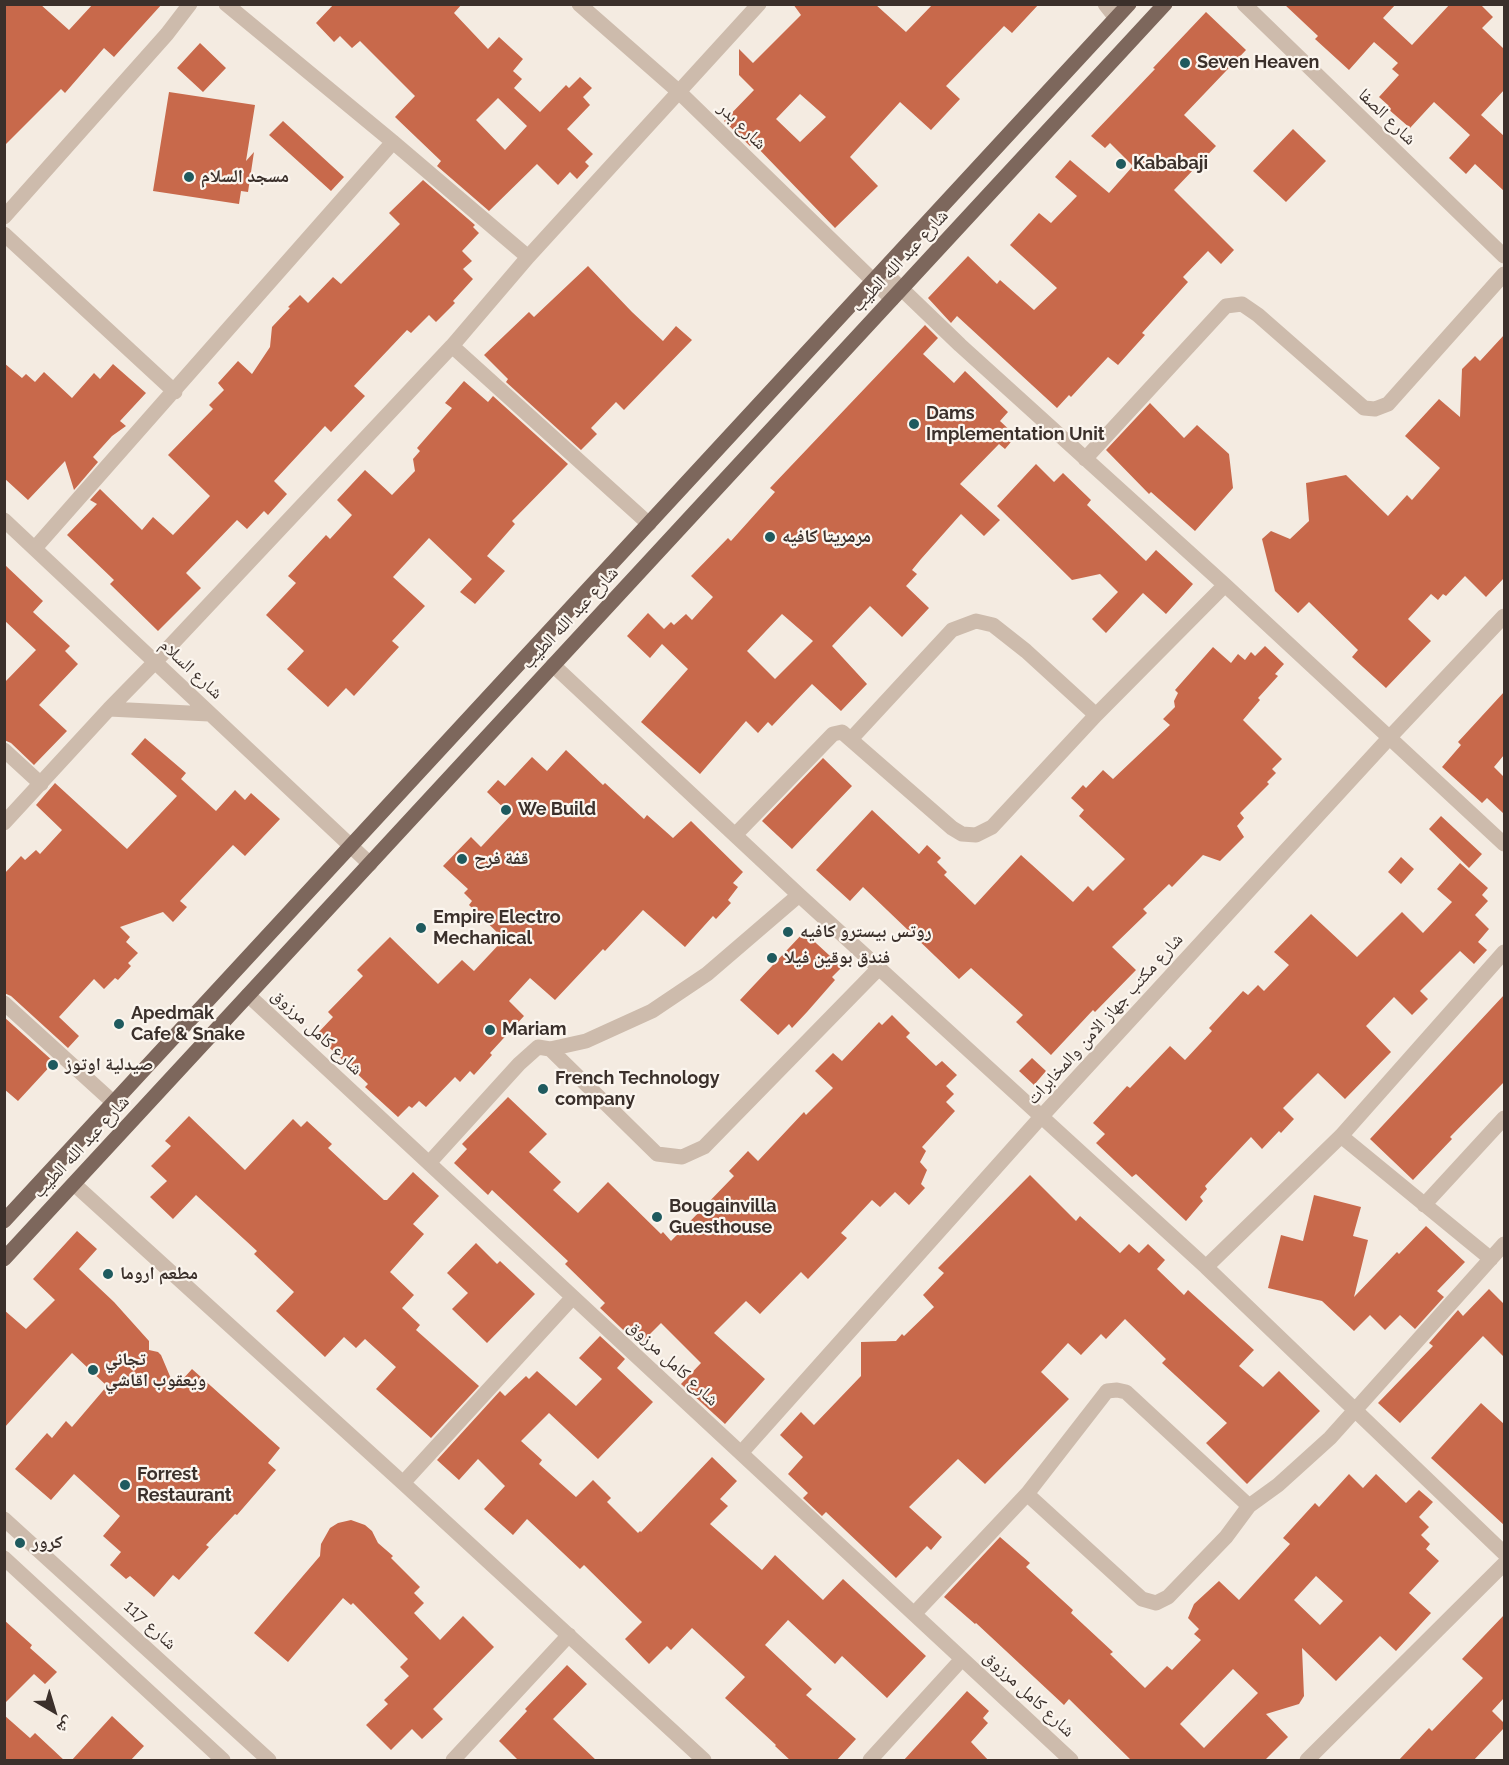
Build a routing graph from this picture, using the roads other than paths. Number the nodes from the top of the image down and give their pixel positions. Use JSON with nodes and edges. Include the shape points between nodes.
{"nodes":[{"id":1,"x":190,"y":4,"type":"edge"},
{"id":2,"x":226,"y":4,"type":"edge"},
{"id":3,"x":579,"y":4,"type":"edge"},
{"id":4,"x":759,"y":4,"type":"edge"},
{"id":5,"x":1105,"y":4,"type":"edge"},
{"id":6,"x":1129,"y":4,"type":"edge"},
{"id":7,"x":1164,"y":4,"type":"edge"},
{"id":8,"x":1244,"y":4,"type":"edge"},
{"id":9,"x":1116,"y":18,"type":"junction"},
{"id":10,"x":678,"y":91,"type":"junction"},
{"id":11,"x":393,"y":142,"type":"junction"},
{"id":12,"x":4,"y":217,"type":"edge"},
{"id":13,"x":4,"y":234,"type":"edge"},
{"id":14,"x":1504,"y":256,"type":"edge"},
{"id":15,"x":528,"y":257,"type":"junction"},
{"id":16,"x":1504,"y":274,"type":"edge"},
{"id":17,"x":878,"y":276,"type":"junction"},
{"id":18,"x":897,"y":294,"type":"junction"},
{"id":19,"x":452,"y":346,"type":"junction"},
{"id":20,"x":175,"y":392,"type":"junction"},
{"id":21,"x":1085,"y":459,"type":"junction"},
{"id":22,"x":4,"y":520,"type":"edge"},
{"id":23,"x":649,"y":524,"type":"junction"},
{"id":24,"x":35,"y":548,"type":"junction"},
{"id":25,"x":1225,"y":585,"type":"junction"},
{"id":26,"x":1504,"y":616,"type":"edge"},
{"id":27,"x":155,"y":662,"type":"junction"},
{"id":28,"x":553,"y":666,"type":"junction"},
{"id":29,"x":109,"y":709,"type":"junction"},
{"id":30,"x":210,"y":714,"type":"junction"},
{"id":31,"x":1096,"y":715,"type":"junction"},
{"id":32,"x":1390,"y":737,"type":"junction"},
{"id":33,"x":852,"y":738,"type":"junction"},
{"id":34,"x":4,"y":750,"type":"edge"},
{"id":35,"x":41,"y":784,"type":"junction"},
{"id":36,"x":4,"y":823,"type":"edge"},
{"id":37,"x":735,"y":835,"type":"junction"},
{"id":38,"x":1504,"y":844,"type":"edge"},
{"id":39,"x":351,"y":847,"type":"junction"},
{"id":40,"x":370,"y":864,"type":"junction"},
{"id":41,"x":799,"y":895,"type":"junction"},
{"id":42,"x":1504,"y":952,"type":"edge"},
{"id":43,"x":880,"y":967,"type":"junction"},
{"id":44,"x":248,"y":995,"type":"junction"},
{"id":45,"x":4,"y":1003,"type":"edge"},
{"id":46,"x":550,"y":1049,"type":"junction"},
{"id":47,"x":114,"y":1103,"type":"junction"},
{"id":48,"x":1041,"y":1117,"type":"junction"},
{"id":49,"x":1504,"y":1118,"type":"edge"},
{"id":50,"x":1341,"y":1137,"type":"junction"},
{"id":51,"x":429,"y":1163,"type":"junction"},
{"id":52,"x":74,"y":1184,"type":"junction"},
{"id":53,"x":1424,"y":1205,"type":"junction"},
{"id":54,"x":4,"y":1221,"type":"edge"},
{"id":55,"x":1504,"y":1244,"type":"edge"},
{"id":56,"x":4,"y":1258,"type":"edge"},
{"id":57,"x":1491,"y":1259,"type":"junction"},
{"id":58,"x":1206,"y":1267,"type":"junction"},
{"id":59,"x":573,"y":1297,"type":"junction"},
{"id":60,"x":1355,"y":1410,"type":"junction"},
{"id":61,"x":741,"y":1453,"type":"junction"},
{"id":62,"x":404,"y":1483,"type":"junction"},
{"id":63,"x":1027,"y":1494,"type":"junction"},
{"id":64,"x":1249,"y":1506,"type":"junction"},
{"id":65,"x":4,"y":1519,"type":"edge"},
{"id":66,"x":1504,"y":1553,"type":"edge"},
{"id":67,"x":4,"y":1558,"type":"edge"},
{"id":68,"x":1504,"y":1564,"type":"edge"},
{"id":69,"x":914,"y":1614,"type":"junction"},
{"id":70,"x":569,"y":1635,"type":"junction"},
{"id":71,"x":962,"y":1659,"type":"junction"},
{"id":72,"x":223,"y":1761,"type":"edge"},
{"id":73,"x":269,"y":1761,"type":"edge"},
{"id":74,"x":453,"y":1761,"type":"edge"},
{"id":75,"x":704,"y":1761,"type":"edge"},
{"id":76,"x":870,"y":1761,"type":"edge"},
{"id":77,"x":1071,"y":1761,"type":"edge"},
{"id":78,"x":1307,"y":1761,"type":"edge"}],
"edges":[{"from":1,"to":12,"type":"street"},
{"from":2,"to":11,"type":"street"},
{"from":3,"to":10,"type":"street","name":"شارع بدر"},
{"from":4,"to":10,"type":"street"},
{"from":5,"to":9,"type":"street"},
{"from":6,"to":9,"type":"main road","name":"شارع عبد الله الطيب"},
{"from":7,"to":18,"type":"main road","name":"شارع عبد الله الطيب"},
{"from":8,"to":14,"type":"street","name":"شارع الصفا"},
{"from":9,"to":17,"type":"main road","name":"شارع عبد الله الطيب"},
{"from":10,"to":15,"type":"street"},
{"from":10,"to":17,"type":"street","name":"شارع بدر"},
{"from":11,"to":15,"type":"street"},
{"from":11,"to":20,"type":"street"},
{"from":13,"to":20,"type":"street"},
{"from":15,"to":19,"type":"street"},
{"from":16,"to":21,"type":"street","via":[[1388,404],[1375,409],[1364,408],[1258,315],[1242,304],[1226,306]]},
{"from":17,"to":18,"type":"street","name":"شارع بدر"},
{"from":17,"to":23,"type":"main road","name":"شارع عبد الله الطيب"},
{"from":18,"to":21,"type":"street","name":"شارع بدر"},
{"from":18,"to":28,"type":"main road","name":"شارع عبد الله الطيب"},
{"from":19,"to":23,"type":"street"},
{"from":19,"to":27,"type":"street"},
{"from":20,"to":24,"type":"street"},
{"from":21,"to":25,"type":"street","name":"شارع بدر"},
{"from":22,"to":24,"type":"street","name":"شارع السلام"},
{"from":23,"to":39,"type":"main road","name":"شارع عبد الله الطيب"},
{"from":24,"to":27,"type":"street","name":"شارع السلام"},
{"from":25,"to":31,"type":"street"},
{"from":25,"to":32,"type":"street","name":"شارع بدر"},
{"from":26,"to":32,"type":"street","name":"شارع مكتب جهاز الامن والمخابرات"},
{"from":27,"to":29,"type":"street"},
{"from":27,"to":30,"type":"street","name":"شارع السلام"},
{"from":28,"to":37,"type":"street"},
{"from":28,"to":40,"type":"main road","name":"شارع عبد الله الطيب"},
{"from":29,"to":30,"type":"street"},
{"from":29,"to":35,"type":"street"},
{"from":30,"to":39,"type":"street","name":"شارع السلام"},
{"from":31,"to":33,"type":"street","via":[[993,625],[976,621],[952,630]]},
{"from":31,"to":33,"type":"street","via":[[992,827],[976,835],[951,828]]},
{"from":32,"to":38,"type":"street","name":"شارع بدر"},
{"from":32,"to":48,"type":"street","name":"شارع مكتب جهاز الامن والمخابرات"},
{"from":33,"to":37,"type":"street","via":[[843,732],[833,734]]},
{"from":34,"to":35,"type":"street"},
{"from":35,"to":36,"type":"street"},
{"from":37,"to":41,"type":"street"},
{"from":39,"to":40,"type":"street","name":"شارع السلام"},
{"from":39,"to":47,"type":"main road","name":"شارع عبد الله الطيب"},
{"from":40,"to":44,"type":"main road","name":"شارع عبد الله الطيب"},
{"from":41,"to":43,"type":"street"},
{"from":41,"to":46,"type":"street","via":[[707,974],[652,1011],[586,1041]]},
{"from":42,"to":50,"type":"street"},
{"from":43,"to":46,"type":"street","via":[[704,1146],[682,1157],[657,1154]]},
{"from":43,"to":48,"type":"street"},
{"from":44,"to":51,"type":"street","name":"شارع كامل مرزوق"},
{"from":44,"to":52,"type":"main road","name":"شارع عبد الله الطيب"},
{"from":45,"to":47,"type":"street"},
{"from":46,"to":51,"type":"street","via":[[538,1047],[519,1064]]},
{"from":47,"to":54,"type":"main road","name":"شارع عبد الله الطيب"},
{"from":48,"to":58,"type":"street"},
{"from":48,"to":61,"type":"street","name":"شارع مكتب جهاز الامن والمخابرات"},
{"from":49,"to":53,"type":"street"},
{"from":50,"to":53,"type":"street"},
{"from":50,"to":58,"type":"street"},
{"from":51,"to":59,"type":"street","name":"شارع كامل مرزوق"},
{"from":52,"to":56,"type":"main road","name":"شارع عبد الله الطيب"},
{"from":52,"to":62,"type":"street"},
{"from":53,"to":57,"type":"street"},
{"from":55,"to":57,"type":"street"},
{"from":57,"to":60,"type":"street"},
{"from":58,"to":60,"type":"street"},
{"from":59,"to":61,"type":"street","name":"شارع كامل مرزوق"},
{"from":59,"to":62,"type":"street"},
{"from":60,"to":64,"type":"street","via":[[1287,1477]]},
{"from":60,"to":66,"type":"street"},
{"from":61,"to":69,"type":"street","name":"شارع كامل مرزوق"},
{"from":62,"to":70,"type":"street"},
{"from":63,"to":64,"type":"street","via":[[1142,1599],[1156,1603],[1168,1597],[1226,1537]]},
{"from":63,"to":64,"type":"street","via":[[1107,1391],[1117,1390],[1126,1392]]},
{"from":63,"to":69,"type":"street"},
{"from":65,"to":73,"type":"street","name":"شارع 117"},
{"from":67,"to":72,"type":"street"},
{"from":68,"to":78,"type":"street"},
{"from":69,"to":71,"type":"street","name":"شارع كامل مرزوق"},
{"from":70,"to":74,"type":"street"},
{"from":70,"to":75,"type":"street"},
{"from":71,"to":76,"type":"street"},
{"from":71,"to":77,"type":"street","name":"شارع كامل مرزوق"}]}
